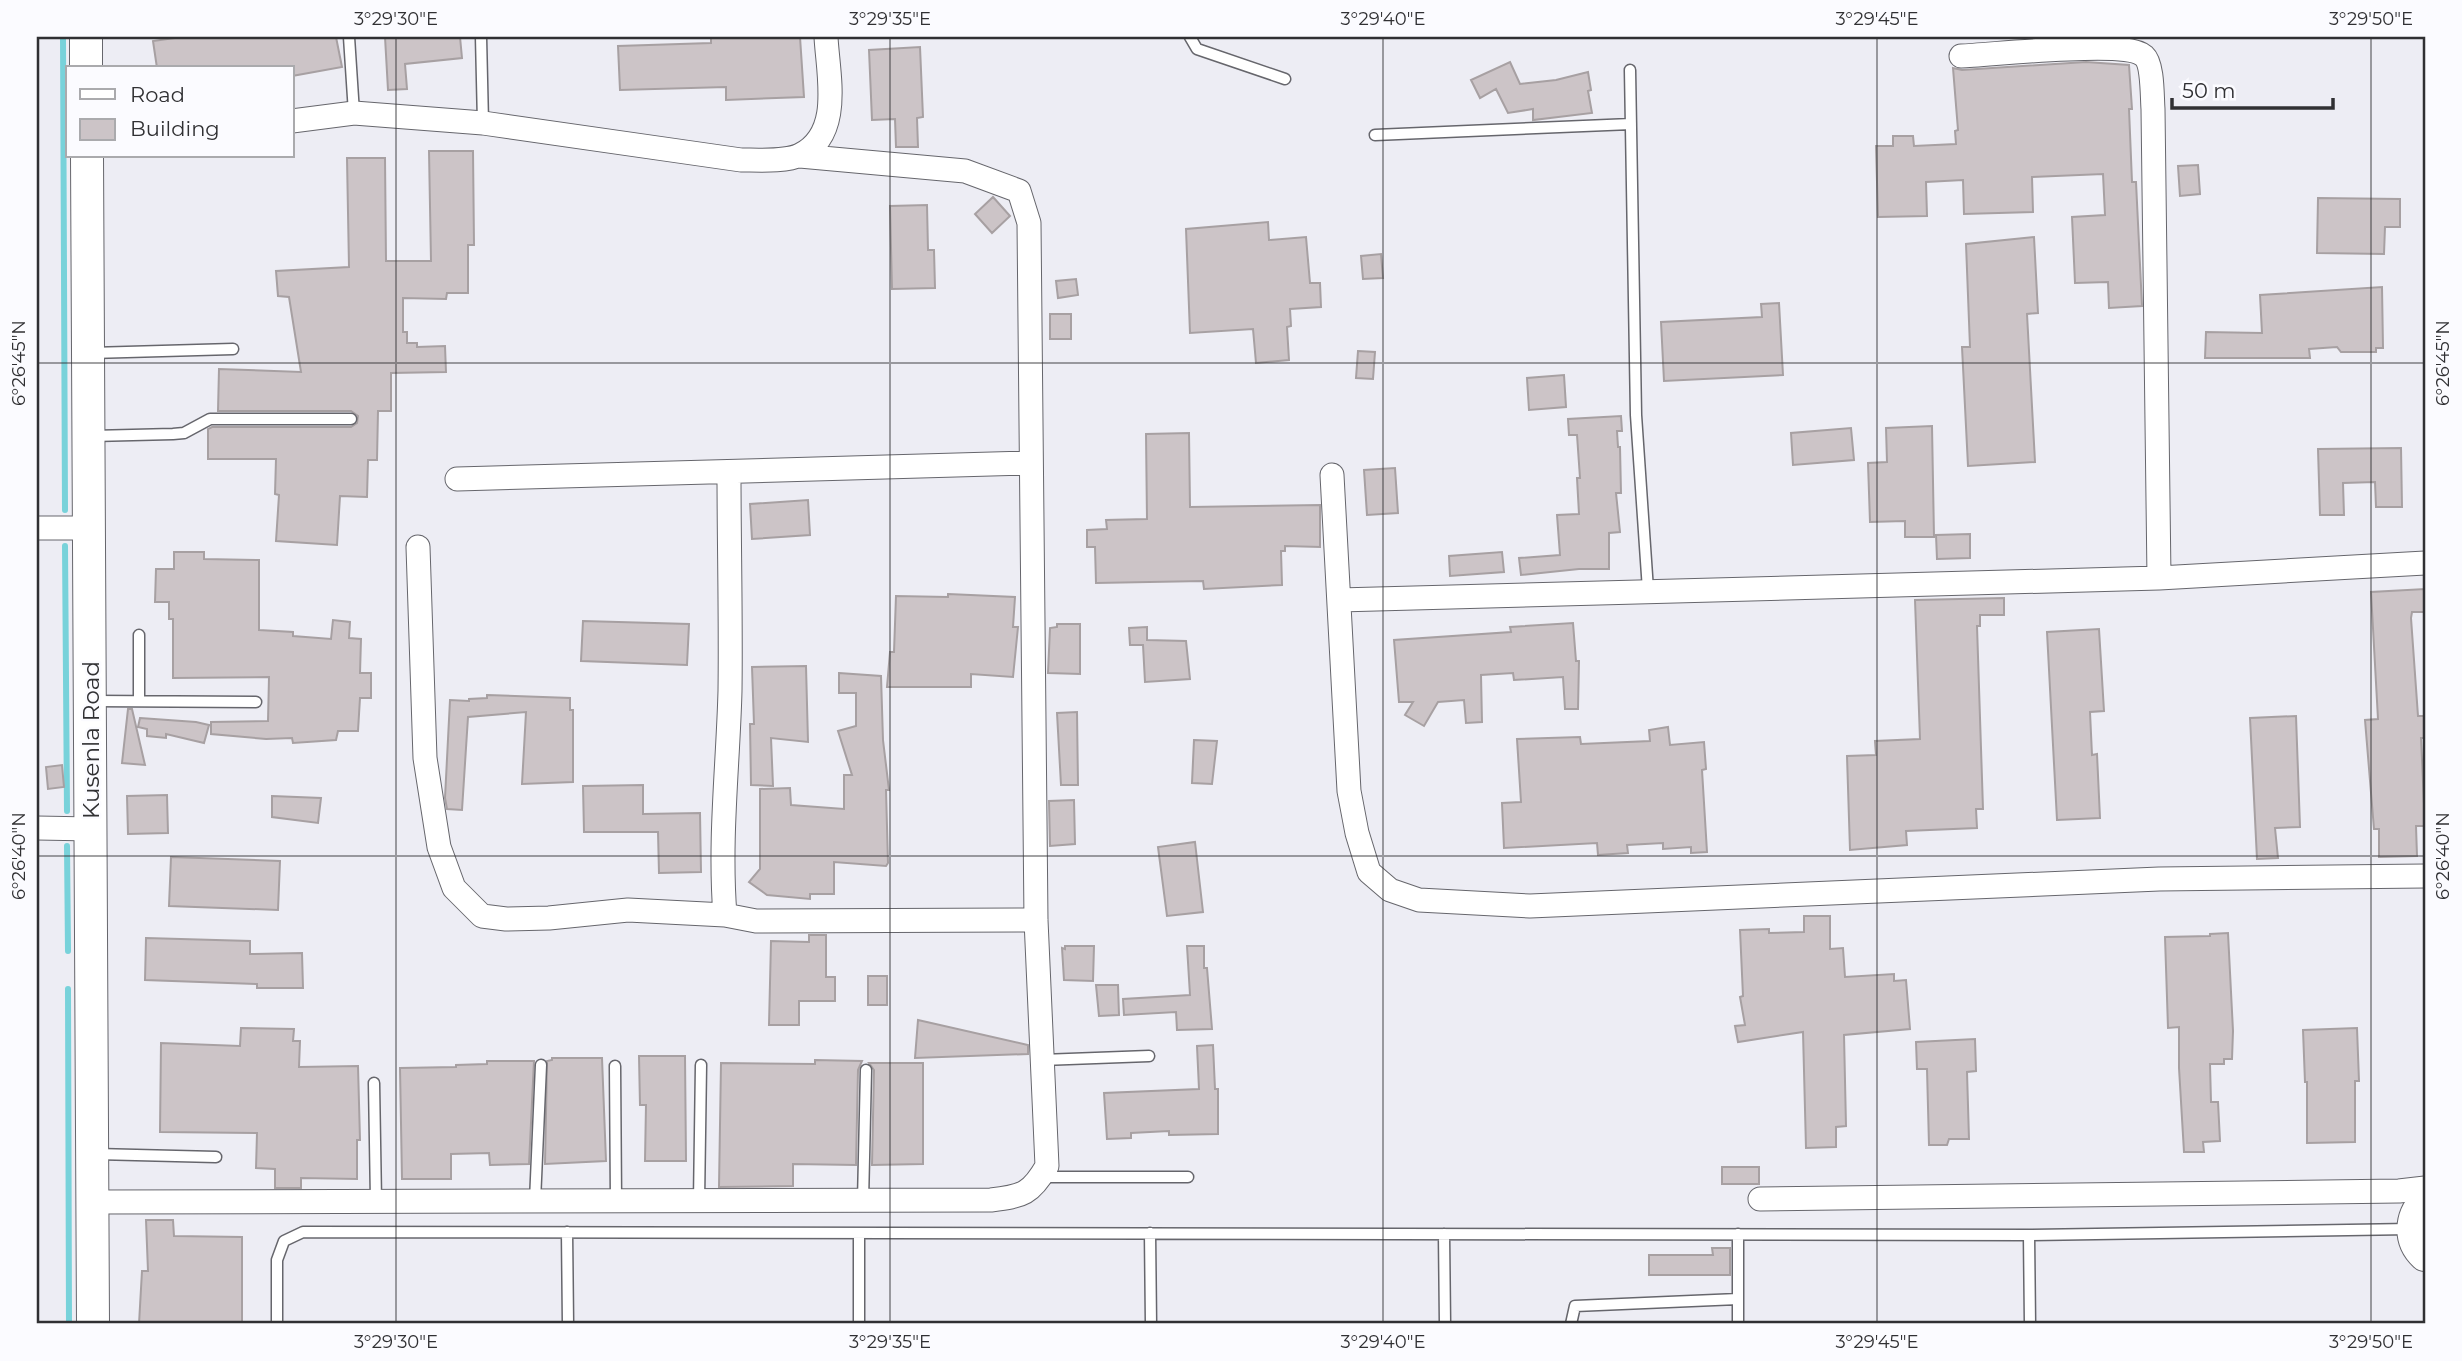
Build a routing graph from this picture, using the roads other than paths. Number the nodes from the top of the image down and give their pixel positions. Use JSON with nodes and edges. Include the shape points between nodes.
{"nodes":[{"id":1,"x":86,"y":37,"type":"edge"},
{"id":2,"x":349,"y":37,"type":"edge"},
{"id":3,"x":481,"y":37,"type":"edge"},
{"id":4,"x":826,"y":37,"type":"edge"},
{"id":5,"x":1190,"y":37,"type":"edge"},
{"id":6,"x":1961,"y":56,"type":"dead end"},
{"id":7,"x":86,"y":66,"type":"edge"},
{"id":8,"x":1630,"y":70,"type":"dead end"},
{"id":9,"x":1286,"y":79,"type":"dead end"},
{"id":10,"x":354,"y":113,"type":"junction"},
{"id":11,"x":294,"y":121,"type":"edge"},
{"id":12,"x":483,"y":123,"type":"junction"},
{"id":13,"x":1631,"y":124,"type":"junction"},
{"id":14,"x":1375,"y":135,"type":"dead end"},
{"id":15,"x":800,"y":156,"type":"junction"},
{"id":16,"x":87,"y":158,"type":"edge"},
{"id":17,"x":233,"y":349,"type":"dead end"},
{"id":18,"x":89,"y":353,"type":"junction"},
{"id":19,"x":351,"y":419,"type":"dead end"},
{"id":20,"x":89,"y":436,"type":"junction"},
{"id":21,"x":1031,"y":463,"type":"junction"},
{"id":22,"x":729,"y":472,"type":"junction"},
{"id":23,"x":1332,"y":475,"type":"dead end"},
{"id":24,"x":457,"y":479,"type":"dead end"},
{"id":25,"x":37,"y":528,"type":"edge"},
{"id":26,"x":90,"y":528,"type":"junction"},
{"id":27,"x":418,"y":547,"type":"dead end"},
{"id":28,"x":2425,"y":563,"type":"edge"},
{"id":29,"x":2159,"y":578,"type":"junction"},
{"id":30,"x":1648,"y":590,"type":"junction"},
{"id":31,"x":1339,"y":600,"type":"junction"},
{"id":32,"x":139,"y":635,"type":"dead end"},
{"id":33,"x":91,"y":701,"type":"junction"},
{"id":34,"x":139,"y":701,"type":"junction"},
{"id":35,"x":256,"y":702,"type":"dead end"},
{"id":36,"x":37,"y":828,"type":"edge"},
{"id":37,"x":92,"y":829,"type":"junction"},
{"id":38,"x":2425,"y":876,"type":"edge"},
{"id":39,"x":725,"y":915,"type":"junction"},
{"id":40,"x":1036,"y":920,"type":"junction"},
{"id":41,"x":1149,"y":1056,"type":"dead end"},
{"id":42,"x":1042,"y":1060,"type":"junction"},
{"id":43,"x":541,"y":1065,"type":"dead end"},
{"id":44,"x":701,"y":1065,"type":"dead end"},
{"id":45,"x":615,"y":1066,"type":"dead end"},
{"id":46,"x":866,"y":1070,"type":"dead end"},
{"id":47,"x":374,"y":1083,"type":"dead end"},
{"id":48,"x":93,"y":1153,"type":"junction"},
{"id":49,"x":216,"y":1157,"type":"dead end"},
{"id":50,"x":1041,"y":1177,"type":"junction"},
{"id":51,"x":1188,"y":1177,"type":"dead end"},
{"id":52,"x":2425,"y":1188,"type":"edge"},
{"id":53,"x":1760,"y":1199,"type":"dead end"},
{"id":54,"x":376,"y":1201,"type":"junction"},
{"id":55,"x":535,"y":1201,"type":"junction"},
{"id":56,"x":616,"y":1201,"type":"junction"},
{"id":57,"x":699,"y":1201,"type":"junction"},
{"id":58,"x":863,"y":1201,"type":"junction"},
{"id":59,"x":93,"y":1202,"type":"junction"},
{"id":60,"x":2421,"y":1229,"type":"edge"},
{"id":61,"x":567,"y":1232,"type":"junction"},
{"id":62,"x":859,"y":1233,"type":"junction"},
{"id":63,"x":1150,"y":1233,"type":"junction"},
{"id":64,"x":1444,"y":1234,"type":"junction"},
{"id":65,"x":1738,"y":1234,"type":"junction"},
{"id":66,"x":2029,"y":1235,"type":"junction"},
{"id":67,"x":1738,"y":1299,"type":"junction"},
{"id":68,"x":93,"y":1324,"type":"edge"},
{"id":69,"x":278,"y":1324,"type":"edge"},
{"id":70,"x":568,"y":1324,"type":"edge"},
{"id":71,"x":859,"y":1324,"type":"edge"},
{"id":72,"x":1152,"y":1324,"type":"edge"},
{"id":73,"x":1445,"y":1324,"type":"edge"},
{"id":74,"x":1571,"y":1324,"type":"edge"},
{"id":75,"x":1738,"y":1324,"type":"edge"},
{"id":76,"x":2030,"y":1324,"type":"edge"}],
"edges":[{"from":1,"to":7,"type":"main road"},
{"from":2,"to":10,"type":"lane"},
{"from":3,"to":12,"type":"lane"},
{"from":4,"to":15,"type":"street","via":[[830,106],[822,138]]},
{"from":5,"to":9,"type":"lane","via":[[1197,49]]},
{"from":6,"to":29,"type":"street","via":[[2093,48],[2126,50],[2143,55],[2150,64]]},
{"from":8,"to":13,"type":"lane"},
{"from":10,"to":11,"type":"street"},
{"from":10,"to":12,"type":"street"},
{"from":12,"to":15,"type":"street","via":[[741,160]]},
{"from":13,"to":14,"type":"lane"},
{"from":13,"to":30,"type":"lane","via":[[1636,415]]},
{"from":15,"to":21,"type":"street","via":[[965,172],[1019,191],[1029,223]]},
{"from":16,"to":18,"type":"main road","name":"Kusenla Road"},
{"from":17,"to":18,"type":"lane"},
{"from":18,"to":20,"type":"main road","name":"Kusenla Road"},
{"from":19,"to":20,"type":"lane","via":[[210,419],[184,433]]},
{"from":20,"to":26,"type":"main road","name":"Kusenla Road"},
{"from":21,"to":22,"type":"street"},
{"from":21,"to":40,"type":"street"},
{"from":22,"to":24,"type":"street"},
{"from":22,"to":39,"type":"street"},
{"from":23,"to":31,"type":"street"},
{"from":25,"to":26,"type":"street"},
{"from":26,"to":33,"type":"main road","name":"Kusenla Road"},
{"from":27,"to":39,"type":"street","via":[[425,758],[439,847],[454,888],[482,916],[506,919],[628,910]]},
{"from":28,"to":29,"type":"street"},
{"from":29,"to":30,"type":"street"},
{"from":30,"to":31,"type":"street"},
{"from":31,"to":38,"type":"street","via":[[1349,791],[1357,833],[1369,872],[1390,890],[1419,900],[1530,906],[2159,879]]},
{"from":32,"to":34,"type":"lane"},
{"from":33,"to":34,"type":"lane"},
{"from":33,"to":37,"type":"main road","name":"Kusenla Road"},
{"from":34,"to":35,"type":"lane"},
{"from":36,"to":37,"type":"street"},
{"from":37,"to":48,"type":"main road","name":"Kusenla Road"},
{"from":39,"to":40,"type":"street","via":[[756,922]]},
{"from":40,"to":42,"type":"street"},
{"from":41,"to":42,"type":"lane"},
{"from":42,"to":50,"type":"street","via":[[1047,1166]]},
{"from":43,"to":55,"type":"lane"},
{"from":44,"to":57,"type":"lane"},
{"from":45,"to":56,"type":"lane"},
{"from":46,"to":58,"type":"lane"},
{"from":47,"to":54,"type":"lane"},
{"from":48,"to":49,"type":"lane"},
{"from":48,"to":59,"type":"main road","name":"Kusenla Road"},
{"from":50,"to":51,"type":"lane"},
{"from":50,"to":58,"type":"street","via":[[1016,1197]]},
{"from":52,"to":53,"type":"street"},
{"from":54,"to":55,"type":"street"},
{"from":54,"to":59,"type":"street"},
{"from":55,"to":56,"type":"street"},
{"from":56,"to":57,"type":"street"},
{"from":57,"to":58,"type":"street"},
{"from":59,"to":68,"type":"main road","name":"Kusenla Road"},
{"from":60,"to":66,"type":"lane"},
{"from":61,"to":62,"type":"lane"},
{"from":61,"to":69,"type":"lane","via":[[303,1232],[284,1241],[277,1260]]},
{"from":61,"to":70,"type":"lane"},
{"from":62,"to":63,"type":"lane"},
{"from":62,"to":71,"type":"lane"},
{"from":63,"to":64,"type":"lane"},
{"from":63,"to":72,"type":"lane"},
{"from":64,"to":65,"type":"lane"},
{"from":64,"to":73,"type":"lane"},
{"from":65,"to":66,"type":"lane"},
{"from":65,"to":67,"type":"lane"},
{"from":66,"to":76,"type":"lane"},
{"from":67,"to":74,"type":"lane","via":[[1576,1306]]},
{"from":67,"to":75,"type":"lane"}]}
